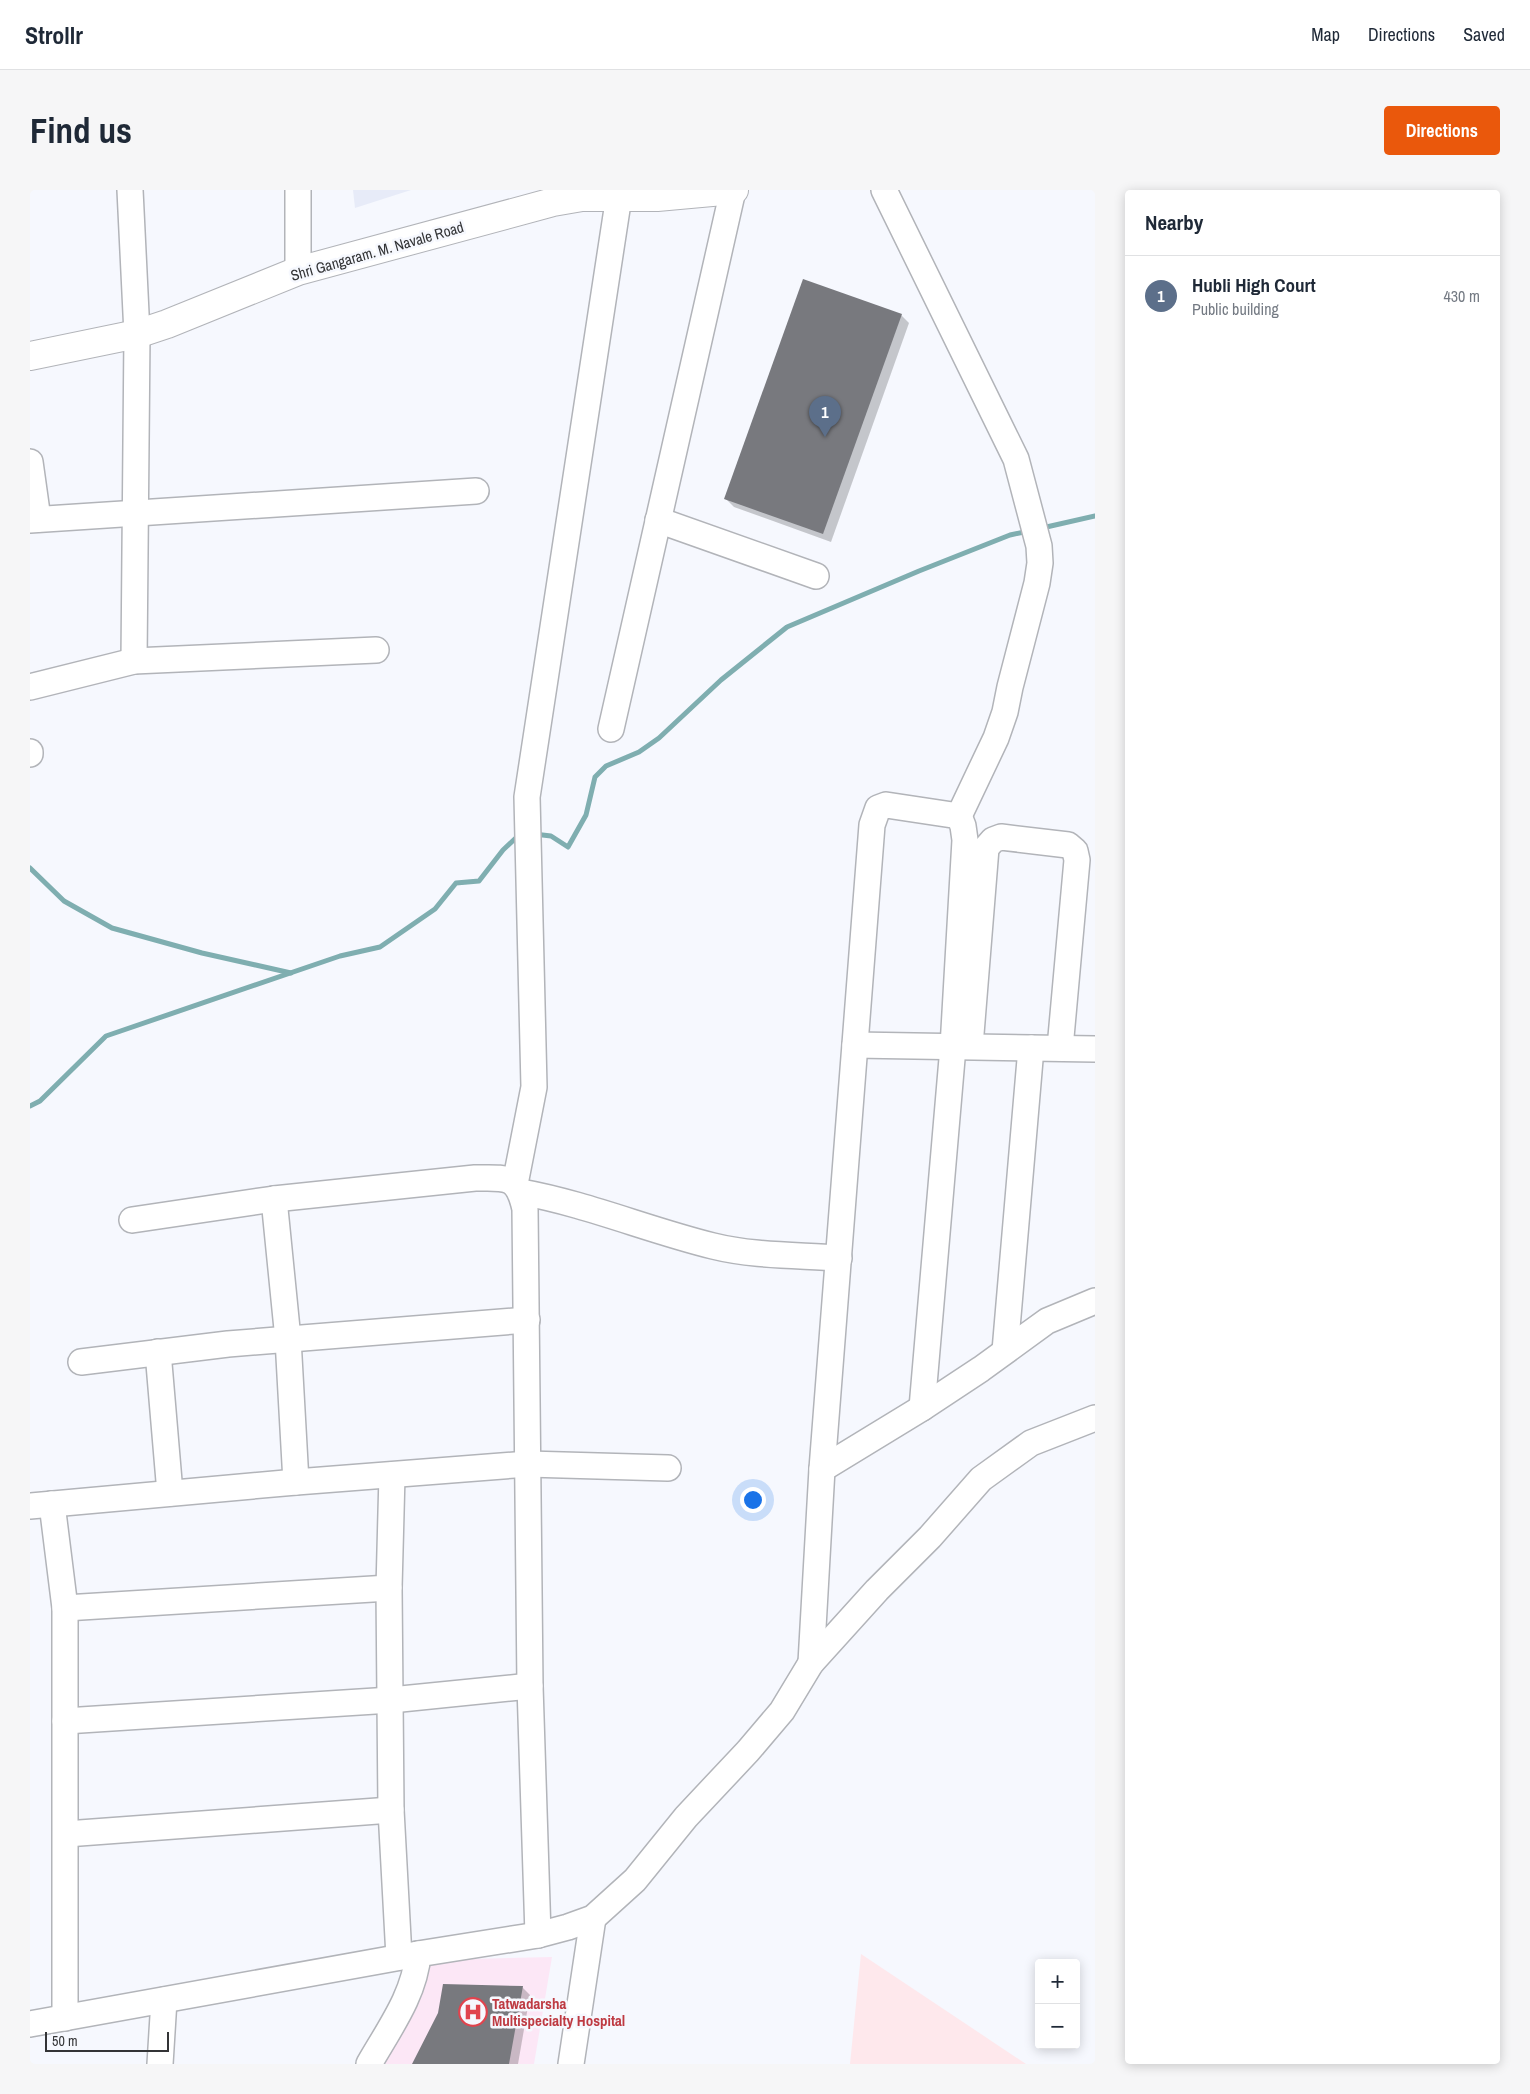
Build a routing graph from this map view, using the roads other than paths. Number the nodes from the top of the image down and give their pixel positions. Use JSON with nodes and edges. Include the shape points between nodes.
{"nodes":[{"id":1,"x":130,"y":190,"type":"edge"},
{"id":2,"x":298,"y":190,"type":"edge"},
{"id":3,"x":733,"y":190,"type":"edge"},
{"id":4,"x":884,"y":190,"type":"edge"},
{"id":5,"x":582,"y":194,"type":"edge"},
{"id":6,"x":619,"y":196,"type":"junction"},
{"id":7,"x":298,"y":271,"type":"junction"},
{"id":8,"x":137,"y":334,"type":"junction"},
{"id":9,"x":30,"y":356,"type":"edge"},
{"id":10,"x":30,"y":462,"type":"edge"},
{"id":11,"x":476,"y":491,"type":"dead end"},
{"id":12,"x":135,"y":512,"type":"junction"},
{"id":13,"x":34,"y":519,"type":"edge"},
{"id":14,"x":658,"y":520,"type":"junction"},
{"id":15,"x":816,"y":576,"type":"dead end"},
{"id":16,"x":376,"y":650,"type":"dead end"},
{"id":17,"x":134,"y":661,"type":"junction"},
{"id":18,"x":30,"y":686,"type":"edge"},
{"id":19,"x":611,"y":729,"type":"dead end"},
{"id":20,"x":959,"y":816,"type":"junction"},
{"id":21,"x":855,"y":1045,"type":"junction"},
{"id":22,"x":961,"y":1046,"type":"junction"},
{"id":23,"x":1031,"y":1048,"type":"junction"},
{"id":24,"x":1060,"y":1048,"type":"junction"},
{"id":25,"x":1095,"y":1049,"type":"edge"},
{"id":26,"x":518,"y":1188,"type":"junction"},
{"id":27,"x":274,"y":1199,"type":"junction"},
{"id":28,"x":132,"y":1220,"type":"dead end"},
{"id":29,"x":838,"y":1258,"type":"junction"},
{"id":30,"x":1095,"y":1301,"type":"edge"},
{"id":31,"x":527,"y":1320,"type":"junction"},
{"id":32,"x":288,"y":1339,"type":"junction"},
{"id":33,"x":158,"y":1352,"type":"junction"},
{"id":34,"x":1005,"y":1352,"type":"junction"},
{"id":35,"x":81,"y":1362,"type":"dead end"},
{"id":36,"x":922,"y":1408,"type":"junction"},
{"id":37,"x":1095,"y":1418,"type":"edge"},
{"id":38,"x":528,"y":1464,"type":"junction"},
{"id":39,"x":668,"y":1468,"type":"dead end"},
{"id":40,"x":822,"y":1469,"type":"junction"},
{"id":41,"x":392,"y":1475,"type":"junction"},
{"id":42,"x":296,"y":1482,"type":"junction"},
{"id":43,"x":170,"y":1493,"type":"junction"},
{"id":44,"x":41,"y":1505,"type":"edge"},
{"id":45,"x":389,"y":1588,"type":"junction"},
{"id":46,"x":65,"y":1608,"type":"junction"},
{"id":47,"x":811,"y":1663,"type":"junction"},
{"id":48,"x":530,"y":1686,"type":"junction"},
{"id":49,"x":391,"y":1700,"type":"junction"},
{"id":50,"x":65,"y":1721,"type":"junction"},
{"id":51,"x":391,"y":1810,"type":"junction"},
{"id":52,"x":66,"y":1834,"type":"junction"},
{"id":53,"x":593,"y":1918,"type":"junction"},
{"id":54,"x":538,"y":1935,"type":"junction"},
{"id":55,"x":408,"y":1955,"type":"junction"},
{"id":56,"x":164,"y":2000,"type":"junction"},
{"id":57,"x":64,"y":2018,"type":"junction"},
{"id":58,"x":30,"y":2024,"type":"edge"},
{"id":59,"x":160,"y":2064,"type":"edge"},
{"id":60,"x":369,"y":2064,"type":"edge"},
{"id":61,"x":571,"y":2064,"type":"edge"}],
"edges":[{"from":1,"to":8,"type":"street"},
{"from":2,"to":7,"type":"street"},
{"from":3,"to":6,"type":"main road","name":"Shri Gangaram. M. Navale Road","via":[[657,197]]},
{"from":3,"to":14,"type":"street"},
{"from":4,"to":20,"type":"street","via":[[1016,459],[1039,546],[1037,583],[1005,712]]},
{"from":5,"to":6,"type":"main road","name":"Shri Gangaram. M. Navale Road"},
{"from":5,"to":7,"type":"main road","name":"Shri Gangaram. M. Navale Road"},
{"from":6,"to":26,"type":"street","via":[[527,797],[534,1087]]},
{"from":7,"to":8,"type":"main road","name":"Shri Gangaram. M. Navale Road"},
{"from":8,"to":9,"type":"main road","name":"Shri Gangaram. M. Navale Road"},
{"from":8,"to":12,"type":"street"},
{"from":10,"to":13,"type":"street"},
{"from":11,"to":12,"type":"street"},
{"from":12,"to":13,"type":"street"},
{"from":12,"to":17,"type":"street"},
{"from":14,"to":15,"type":"street"},
{"from":14,"to":19,"type":"street"},
{"from":16,"to":17,"type":"street"},
{"from":17,"to":18,"type":"street"},
{"from":20,"to":21,"type":"street","via":[[895,805],[878,808],[874,815]]},
{"from":20,"to":22,"type":"street","via":[[965,840]]},
{"from":21,"to":22,"type":"street"},
{"from":21,"to":29,"type":"street"},
{"from":22,"to":23,"type":"street"},
{"from":22,"to":24,"type":"street","via":[[986,848],[1001,837],[1068,845],[1075,850],[1077,860]]},
{"from":22,"to":36,"type":"street"},
{"from":23,"to":24,"type":"street"},
{"from":23,"to":34,"type":"street"},
{"from":24,"to":25,"type":"street"},
{"from":26,"to":27,"type":"street","via":[[503,1178],[475,1178]]},
{"from":26,"to":29,"type":"street","via":[[714,1247]]},
{"from":26,"to":31,"type":"street","via":[[525,1209]]},
{"from":27,"to":28,"type":"street"},
{"from":27,"to":32,"type":"street"},
{"from":29,"to":40,"type":"street"},
{"from":30,"to":34,"type":"street","via":[[1047,1321]]},
{"from":31,"to":32,"type":"street"},
{"from":31,"to":38,"type":"street"},
{"from":32,"to":33,"type":"street"},
{"from":32,"to":42,"type":"street"},
{"from":33,"to":35,"type":"street"},
{"from":33,"to":43,"type":"street"},
{"from":34,"to":36,"type":"street"},
{"from":36,"to":40,"type":"street"},
{"from":37,"to":47,"type":"street","via":[[1031,1443],[981,1479]]},
{"from":38,"to":39,"type":"street"},
{"from":38,"to":41,"type":"street"},
{"from":38,"to":48,"type":"street"},
{"from":40,"to":47,"type":"street"},
{"from":41,"to":42,"type":"street"},
{"from":41,"to":45,"type":"street"},
{"from":42,"to":43,"type":"street"},
{"from":43,"to":44,"type":"street"},
{"from":44,"to":46,"type":"street"},
{"from":45,"to":46,"type":"street"},
{"from":45,"to":49,"type":"street"},
{"from":46,"to":50,"type":"street"},
{"from":47,"to":53,"type":"street","via":[[782,1711],[748,1751],[686,1817],[635,1880]]},
{"from":48,"to":49,"type":"street"},
{"from":48,"to":54,"type":"street"},
{"from":49,"to":50,"type":"street"},
{"from":49,"to":51,"type":"street"},
{"from":50,"to":52,"type":"street"},
{"from":51,"to":52,"type":"street"},
{"from":51,"to":55,"type":"street"},
{"from":52,"to":57,"type":"street"},
{"from":53,"to":54,"type":"street"},
{"from":53,"to":61,"type":"street"},
{"from":54,"to":55,"type":"street"},
{"from":55,"to":56,"type":"street"},
{"from":55,"to":60,"type":"street","via":[[413,1982]]},
{"from":56,"to":57,"type":"street"},
{"from":56,"to":59,"type":"street"},
{"from":57,"to":58,"type":"street"}]}
